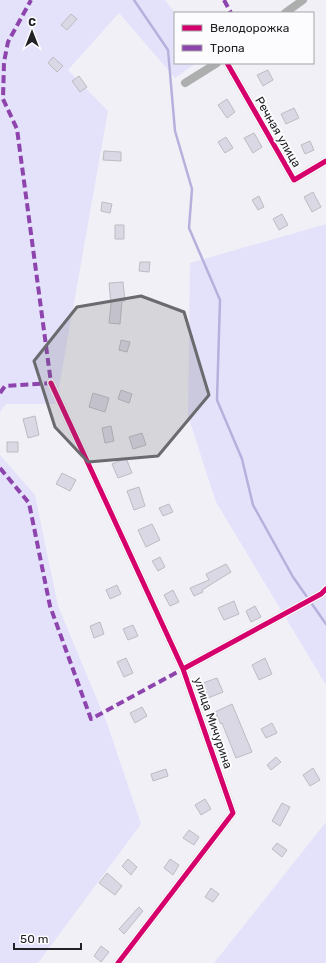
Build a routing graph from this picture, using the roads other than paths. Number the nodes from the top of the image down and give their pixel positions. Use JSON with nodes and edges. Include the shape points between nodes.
{"nodes":[{"id":1,"x":303,"y":0,"type":"edge"},
{"id":2,"x":286,"y":12,"type":"edge"},
{"id":3,"x":215,"y":64,"type":"edge"},
{"id":4,"x":228,"y":64,"type":"edge"},
{"id":5,"x":185,"y":83,"type":"dead end"},
{"id":6,"x":326,"y":161,"type":"edge"},
{"id":7,"x":51,"y":383,"type":"dead end"},
{"id":8,"x":326,"y":589,"type":"edge"},
{"id":9,"x":183,"y":669,"type":"junction"},
{"id":10,"x":118,"y":963,"type":"edge"}],
"edges":[{"from":1,"to":2,"type":"street"},
{"from":3,"to":5,"type":"street"},
{"from":4,"to":6,"type":"street","name":"Речная улица","via":[[294,180]]},
{"from":7,"to":9,"type":"street","name":"улица Мичурина"},
{"from":8,"to":9,"type":"street"},
{"from":9,"to":10,"type":"street","name":"улица Мичурина","via":[[233,813]]}]}
